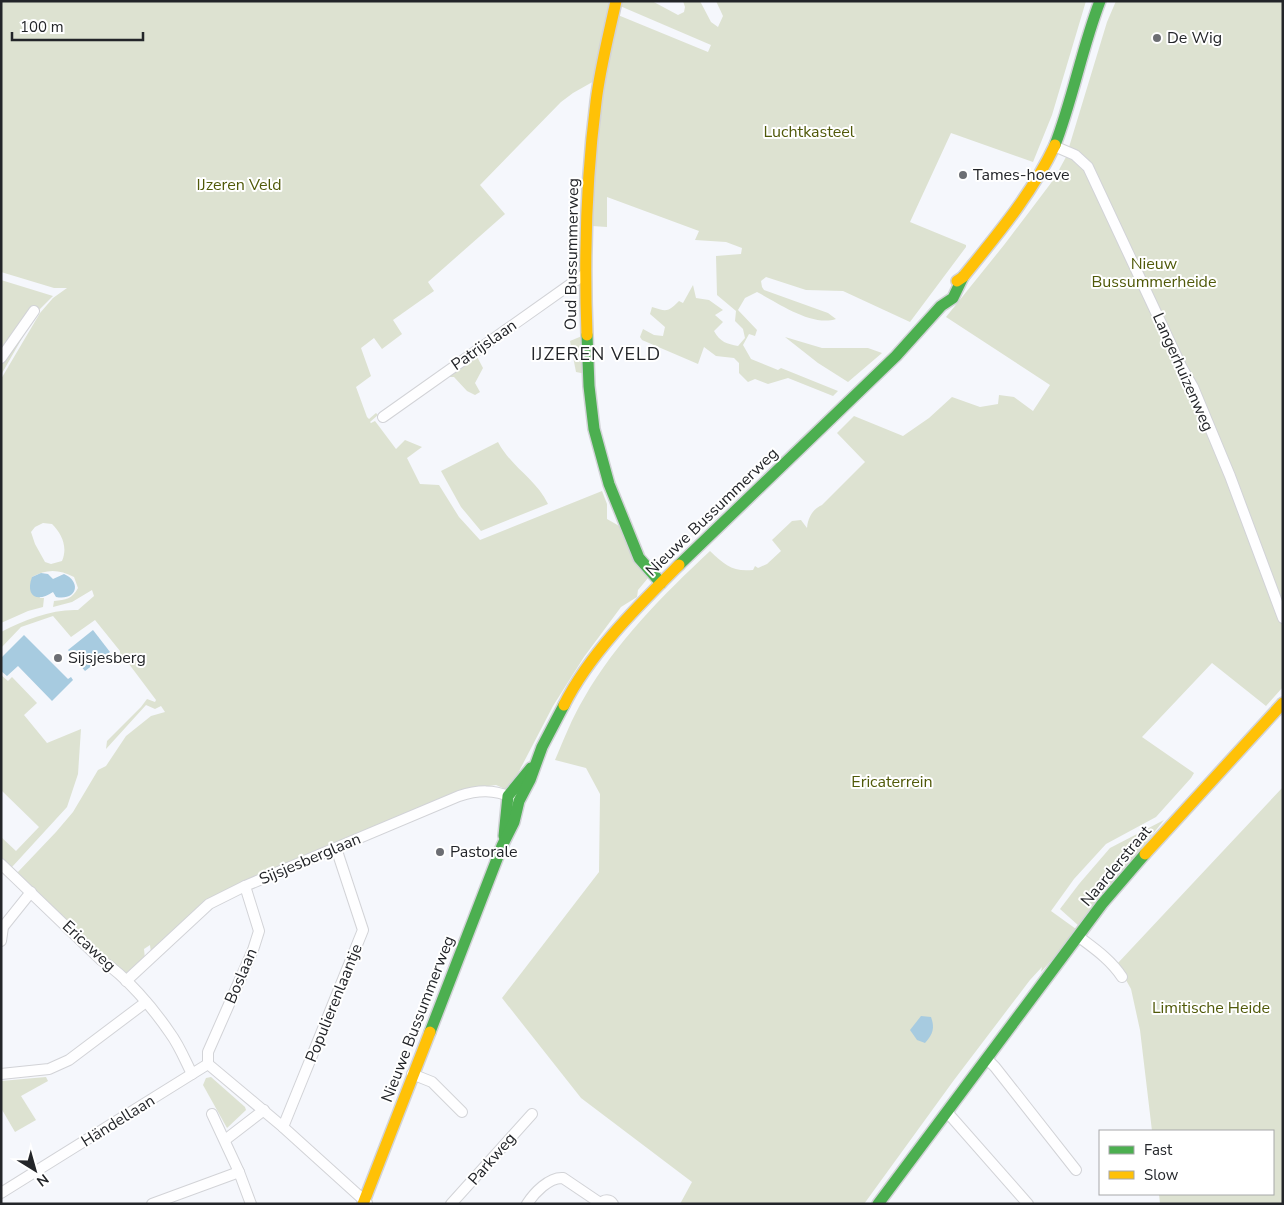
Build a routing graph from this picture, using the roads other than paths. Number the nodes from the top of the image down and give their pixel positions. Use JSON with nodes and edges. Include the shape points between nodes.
{"nodes":[{"id":1,"x":616,"y":1,"type":"edge"},
{"id":2,"x":1100,"y":1,"type":"edge"},
{"id":3,"x":1054,"y":146,"type":"junction"},
{"id":4,"x":585,"y":274,"type":"junction"},
{"id":5,"x":34,"y":311,"type":"dead end"},
{"id":6,"x":1,"y":358,"type":"edge"},
{"id":7,"x":383,"y":417,"type":"dead end"},
{"id":8,"x":661,"y":583,"type":"junction"},
{"id":9,"x":1283,"y":618,"type":"edge"},
{"id":10,"x":1283,"y":704,"type":"edge"},
{"id":11,"x":535,"y":764,"type":"junction"},
{"id":12,"x":508,"y":796,"type":"junction"},
{"id":13,"x":519,"y":801,"type":"junction"},
{"id":14,"x":502,"y":846,"type":"junction"},
{"id":15,"x":336,"y":848,"type":"junction"},
{"id":16,"x":1,"y":864,"type":"edge"},
{"id":17,"x":245,"y":886,"type":"junction"},
{"id":18,"x":31,"y":892,"type":"junction"},
{"id":19,"x":1079,"y":937,"type":"junction"},
{"id":20,"x":1,"y":941,"type":"edge"},
{"id":21,"x":1122,"y":977,"type":"dead end"},
{"id":22,"x":126,"y":981,"type":"junction"},
{"id":23,"x":146,"y":1002,"type":"junction"},
{"id":24,"x":987,"y":1059,"type":"junction"},
{"id":25,"x":208,"y":1064,"type":"junction"},
{"id":26,"x":1,"y":1074,"type":"edge"},
{"id":27,"x":192,"y":1074,"type":"junction"},
{"id":28,"x":412,"y":1074,"type":"junction"},
{"id":29,"x":264,"y":1110,"type":"junction"},
{"id":30,"x":462,"y":1112,"type":"dead end"},
{"id":31,"x":947,"y":1112,"type":"junction"},
{"id":32,"x":212,"y":1114,"type":"dead end"},
{"id":33,"x":532,"y":1114,"type":"dead end"},
{"id":34,"x":284,"y":1127,"type":"junction"},
{"id":35,"x":225,"y":1140,"type":"junction"},
{"id":36,"x":1076,"y":1170,"type":"dead end"},
{"id":37,"x":239,"y":1172,"type":"junction"},
{"id":38,"x":1,"y":1193,"type":"edge"},
{"id":39,"x":883,"y":1202,"type":"edge"},
{"id":40,"x":365,"y":1203,"type":"edge"},
{"id":41,"x":600,"y":1203,"type":"edge"},
{"id":42,"x":152,"y":1204,"type":"edge"},
{"id":43,"x":251,"y":1204,"type":"edge"},
{"id":44,"x":451,"y":1204,"type":"edge"},
{"id":45,"x":527,"y":1204,"type":"edge"},
{"id":46,"x":613,"y":1204,"type":"edge"},
{"id":47,"x":1028,"y":1204,"type":"edge"}],
"edges":[{"from":1,"to":4,"type":"main road","name":"Oud Bussummerweg","via":[[596,100],[587,190]]},
{"from":2,"to":3,"type":"main road","name":"Nieuwe Bussummerweg"},
{"from":3,"to":8,"type":"main road","name":"Nieuwe Bussummerweg","via":[[1033,185],[1005,225],[963,277],[948,290],[941,306],[896,356]]},
{"from":3,"to":9,"type":"street","name":"Langerhuizenweg","via":[[1088,167],[1193,387]]},
{"from":4,"to":7,"type":"street","name":"Patrijslaan"},
{"from":4,"to":8,"type":"main road","name":"Oud Bussummerweg","via":[[594,429],[608,484],[639,558]]},
{"from":5,"to":6,"type":"street"},
{"from":8,"to":11,"type":"main road","name":"Nieuwe Bussummerweg","via":[[597,653],[555,719]]},
{"from":10,"to":19,"type":"main road","name":"Naarderstraat","via":[[1130,871]]},
{"from":11,"to":12,"type":"main road","name":"Nieuwe Bussummerweg"},
{"from":11,"to":13,"type":"main road","name":"Nieuwe Bussummerweg"},
{"from":12,"to":13,"type":"street","name":"Sijsjesberglaan"},
{"from":12,"to":14,"type":"main road","name":"Nieuwe Bussummerweg"},
{"from":12,"to":15,"type":"street","name":"Sijsjesberglaan","via":[[488,790],[466,794]]},
{"from":13,"to":14,"type":"main road","name":"Nieuwe Bussummerweg","via":[[514,822]]},
{"from":14,"to":28,"type":"main road","name":"Nieuwe Bussummerweg","via":[[481,913]]},
{"from":15,"to":17,"type":"street","name":"Sijsjesberglaan"},
{"from":15,"to":34,"type":"street","name":"Populierenlaantje","via":[[363,930]]},
{"from":16,"to":18,"type":"street","name":"Ericaweg"},
{"from":17,"to":22,"type":"street","name":"Sijsjesberglaan","via":[[209,904]]},
{"from":17,"to":25,"type":"street","name":"Boslaan","via":[[259,931],[208,1052]]},
{"from":18,"to":20,"type":"street","via":[[3,926]]},
{"from":18,"to":22,"type":"street","name":"Ericaweg"},
{"from":19,"to":21,"type":"street","via":[[1104,956]]},
{"from":19,"to":24,"type":"main road","name":"Naarderstraat"},
{"from":22,"to":23,"type":"street","name":"Ericaweg"},
{"from":23,"to":26,"type":"street","via":[[69,1060],[49,1069]]},
{"from":23,"to":27,"type":"street","name":"Ericaweg","via":[[171,1033]]},
{"from":24,"to":31,"type":"main road","name":"Naarderstraat"},
{"from":24,"to":36,"type":"street"},
{"from":25,"to":27,"type":"street","name":"Händellaan"},
{"from":25,"to":29,"type":"street"},
{"from":27,"to":38,"type":"street","name":"Händellaan"},
{"from":28,"to":30,"type":"street","via":[[432,1082]]},
{"from":28,"to":40,"type":"main road","name":"Nieuwe Bussummerweg"},
{"from":29,"to":34,"type":"street"},
{"from":29,"to":35,"type":"street"},
{"from":31,"to":39,"type":"main road","name":"Naarderstraat"},
{"from":31,"to":47,"type":"street"},
{"from":32,"to":35,"type":"street"},
{"from":33,"to":44,"type":"street","name":"Parkweg"},
{"from":34,"to":40,"type":"street"},
{"from":35,"to":37,"type":"street"},
{"from":37,"to":42,"type":"street"},
{"from":37,"to":43,"type":"street"},
{"from":41,"to":45,"type":"street","via":[[563,1178],[558,1178],[531,1197]]},
{"from":41,"to":46,"type":"street","via":[[608,1200]]}]}
